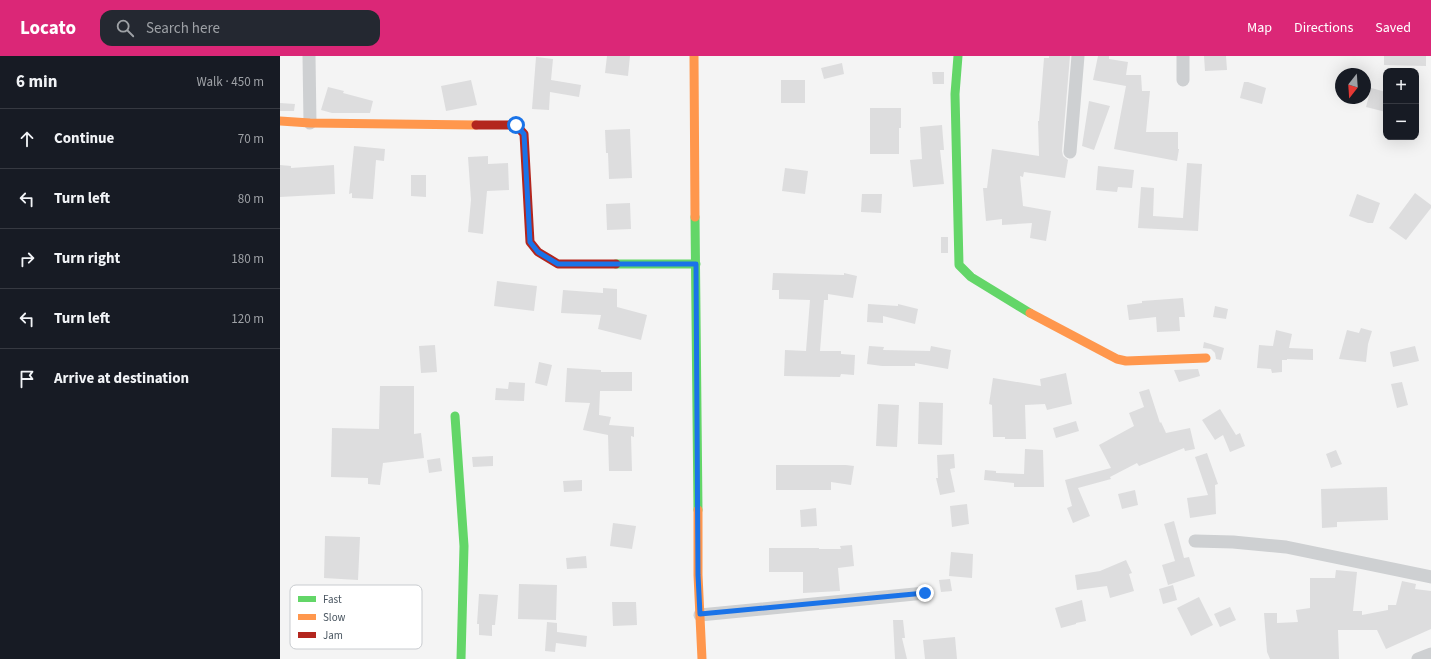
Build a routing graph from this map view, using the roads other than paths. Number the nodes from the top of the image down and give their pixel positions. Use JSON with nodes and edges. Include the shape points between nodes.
{"nodes":[{"id":1,"x":309,"y":56,"type":"edge"},
{"id":2,"x":694,"y":56,"type":"edge"},
{"id":3,"x":958,"y":56,"type":"edge"},
{"id":4,"x":1078,"y":56,"type":"edge"},
{"id":5,"x":1183,"y":56,"type":"edge"},
{"id":6,"x":1183,"y":80,"type":"dead end"},
{"id":7,"x":280,"y":121,"type":"edge"},
{"id":8,"x":310,"y":123,"type":"junction"},
{"id":9,"x":1070,"y":152,"type":"dead end"},
{"id":10,"x":696,"y":264,"type":"junction"},
{"id":11,"x":1206,"y":358,"type":"dead end"},
{"id":12,"x":455,"y":416,"type":"dead end"},
{"id":13,"x":1195,"y":541,"type":"dead end"},
{"id":14,"x":1431,"y":577,"type":"edge"},
{"id":15,"x":925,"y":593,"type":"dead end"},
{"id":16,"x":700,"y":614,"type":"junction"},
{"id":17,"x":1431,"y":654,"type":"edge"},
{"id":18,"x":461,"y":659,"type":"edge"},
{"id":19,"x":702,"y":659,"type":"edge"},
{"id":20,"x":1418,"y":659,"type":"edge"}],
"edges":[{"from":1,"to":8,"type":"street"},
{"from":2,"to":10,"type":"street"},
{"from":3,"to":11,"type":"street","via":[[955,94],[959,265],[971,277],[1037,317],[1117,359],[1126,361]]},
{"from":4,"to":9,"type":"street"},
{"from":5,"to":6,"type":"street"},
{"from":7,"to":8,"type":"street"},
{"from":8,"to":10,"type":"street","via":[[516,125],[524,134],[530,242],[538,252],[558,264]]},
{"from":10,"to":16,"type":"street"},
{"from":12,"to":18,"type":"street","via":[[464,546]]},
{"from":13,"to":14,"type":"street","via":[[1286,547]]},
{"from":15,"to":16,"type":"street"},
{"from":16,"to":19,"type":"street"},
{"from":17,"to":20,"type":"street"}]}
